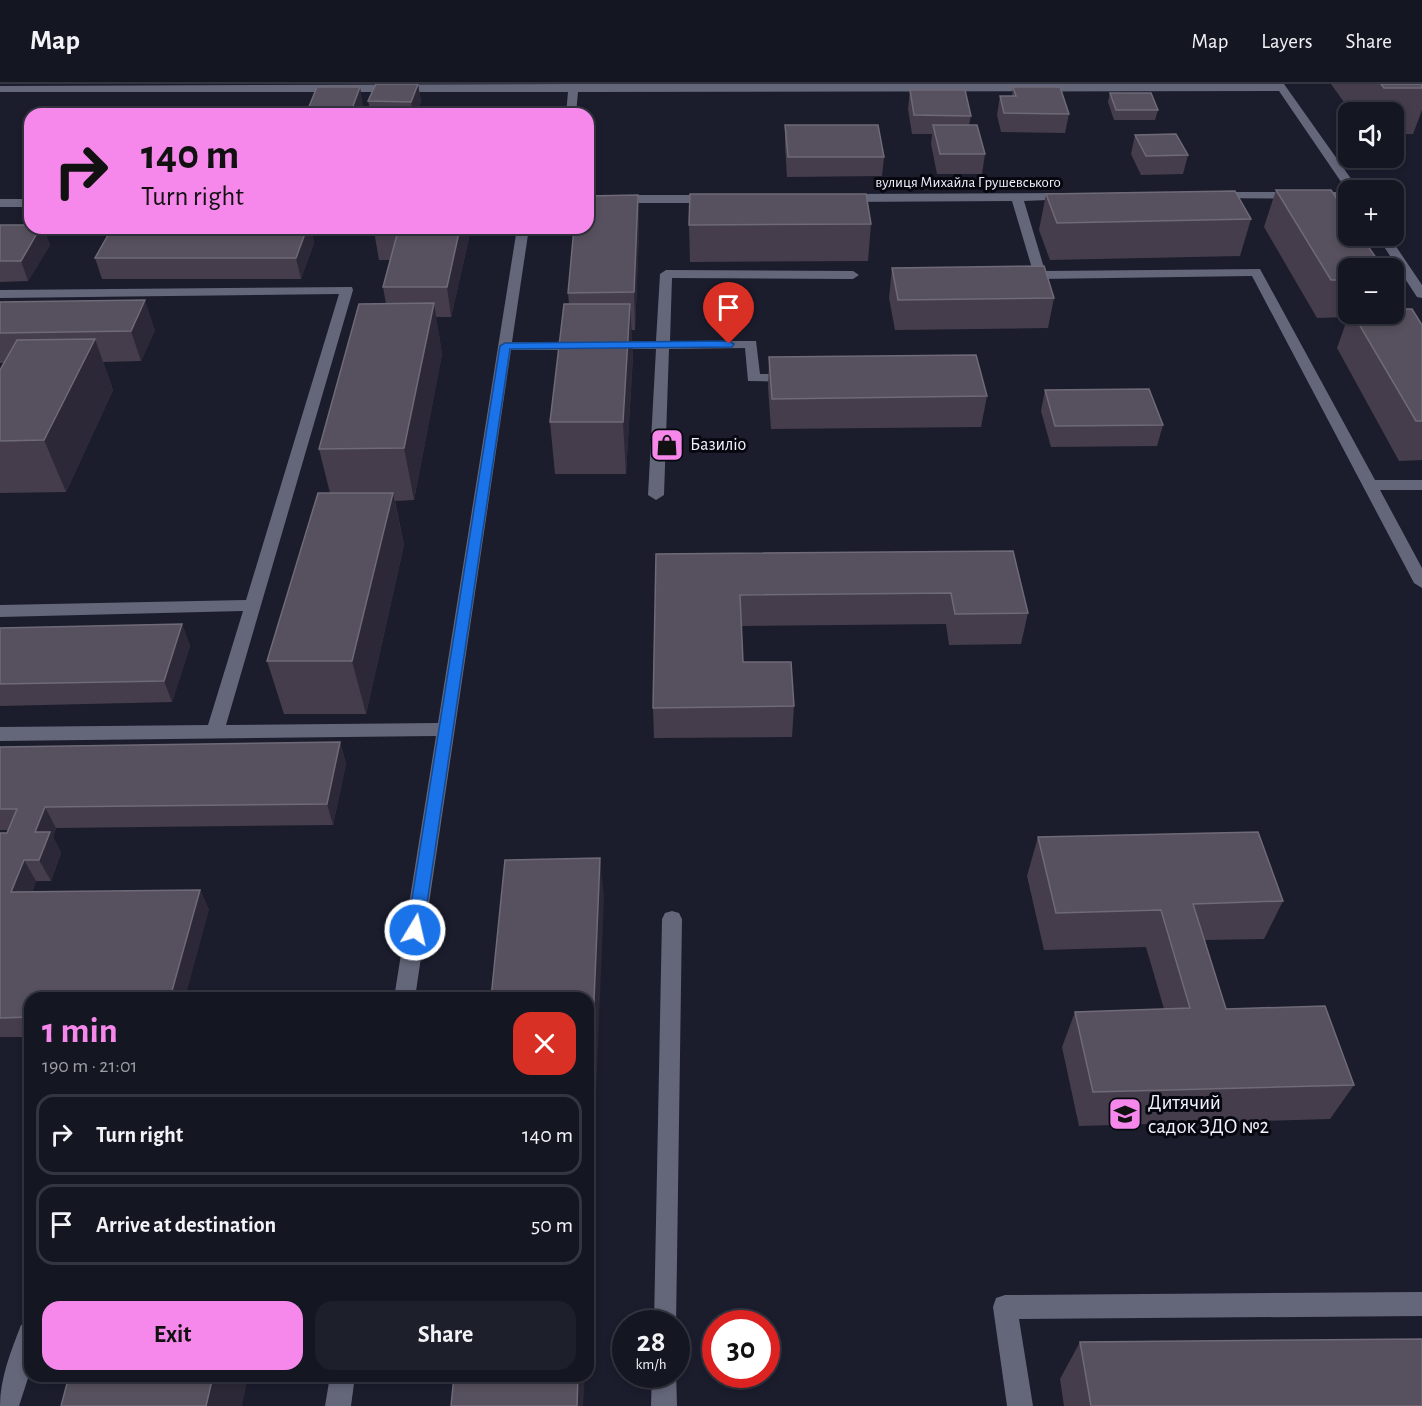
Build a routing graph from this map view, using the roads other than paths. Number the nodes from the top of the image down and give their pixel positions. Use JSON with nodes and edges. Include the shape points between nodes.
{"nodes":[{"id":1,"x":574,"y":85,"type":"edge"},
{"id":2,"x":1280,"y":86,"type":"edge"},
{"id":3,"x":0,"y":89,"type":"edge"},
{"id":4,"x":572,"y":108,"type":"edge"},
{"id":5,"x":1346,"y":180,"type":"edge"},
{"id":6,"x":1338,"y":195,"type":"edge"},
{"id":7,"x":1203,"y":196,"type":"edge"},
{"id":8,"x":1017,"y":197,"type":"junction"},
{"id":9,"x":1076,"y":197,"type":"edge"},
{"id":10,"x":827,"y":198,"type":"edge"},
{"id":11,"x":732,"y":199,"type":"edge"},
{"id":12,"x":594,"y":200,"type":"edge"},
{"id":13,"x":24,"y":203,"type":"edge"},
{"id":14,"x":0,"y":204,"type":"edge"},
{"id":15,"x":522,"y":234,"type":"edge"},
{"id":16,"x":1390,"y":246,"type":"edge"},
{"id":17,"x":853,"y":275,"type":"dead end"},
{"id":18,"x":0,"y":294,"type":"edge"},
{"id":19,"x":1422,"y":294,"type":"edge"},
{"id":20,"x":662,"y":345,"type":"junction"},
{"id":21,"x":505,"y":346,"type":"junction"},
{"id":22,"x":812,"y":377,"type":"edge"},
{"id":23,"x":1370,"y":485,"type":"junction"},
{"id":24,"x":1422,"y":485,"type":"edge"},
{"id":25,"x":657,"y":495,"type":"dead end"},
{"id":26,"x":1422,"y":583,"type":"edge"},
{"id":27,"x":252,"y":605,"type":"junction"},
{"id":28,"x":0,"y":611,"type":"edge"},
{"id":29,"x":447,"y":729,"type":"junction"},
{"id":30,"x":215,"y":731,"type":"junction"},
{"id":31,"x":0,"y":734,"type":"edge"},
{"id":32,"x":672,"y":919,"type":"dead end"},
{"id":33,"x":405,"y":992,"type":"edge"},
{"id":34,"x":1422,"y":1304,"type":"edge"},
{"id":35,"x":666,"y":1310,"type":"edge"},
{"id":36,"x":24,"y":1352,"type":"edge"},
{"id":37,"x":342,"y":1382,"type":"edge"},
{"id":38,"x":665,"y":1388,"type":"edge"},
{"id":39,"x":6,"y":1406,"type":"edge"},
{"id":40,"x":338,"y":1406,"type":"edge"},
{"id":41,"x":664,"y":1406,"type":"edge"},
{"id":42,"x":1020,"y":1406,"type":"edge"}],
"edges":[{"from":1,"to":2,"type":"street"},
{"from":1,"to":3,"type":"street"},
{"from":1,"to":4,"type":"street"},
{"from":2,"to":5,"type":"street"},
{"from":6,"to":7,"type":"street"},
{"from":8,"to":9,"type":"street","name":"вулиця Михайла Грушевського"},
{"from":8,"to":10,"type":"street","name":"вулиця Михайла Грушевського"},
{"from":8,"to":23,"type":"street","via":[[1040,275],[1256,272]]},
{"from":11,"to":12,"type":"street"},
{"from":13,"to":14,"type":"street"},
{"from":15,"to":21,"type":"street"},
{"from":16,"to":19,"type":"street"},
{"from":17,"to":20,"type":"street","via":[[666,274]]},
{"from":18,"to":27,"type":"street","via":[[347,290]]},
{"from":20,"to":21,"type":"street"},
{"from":20,"to":22,"type":"street","via":[[751,344],[753,378]]},
{"from":20,"to":25,"type":"street"},
{"from":21,"to":29,"type":"street"},
{"from":23,"to":24,"type":"street"},
{"from":23,"to":26,"type":"street"},
{"from":27,"to":28,"type":"street"},
{"from":27,"to":30,"type":"street"},
{"from":29,"to":30,"type":"street"},
{"from":29,"to":33,"type":"street"},
{"from":30,"to":31,"type":"street"},
{"from":32,"to":35,"type":"street"},
{"from":34,"to":42,"type":"street","via":[[1005,1307]]},
{"from":36,"to":39,"type":"street"},
{"from":37,"to":40,"type":"street"},
{"from":38,"to":41,"type":"street"}]}
